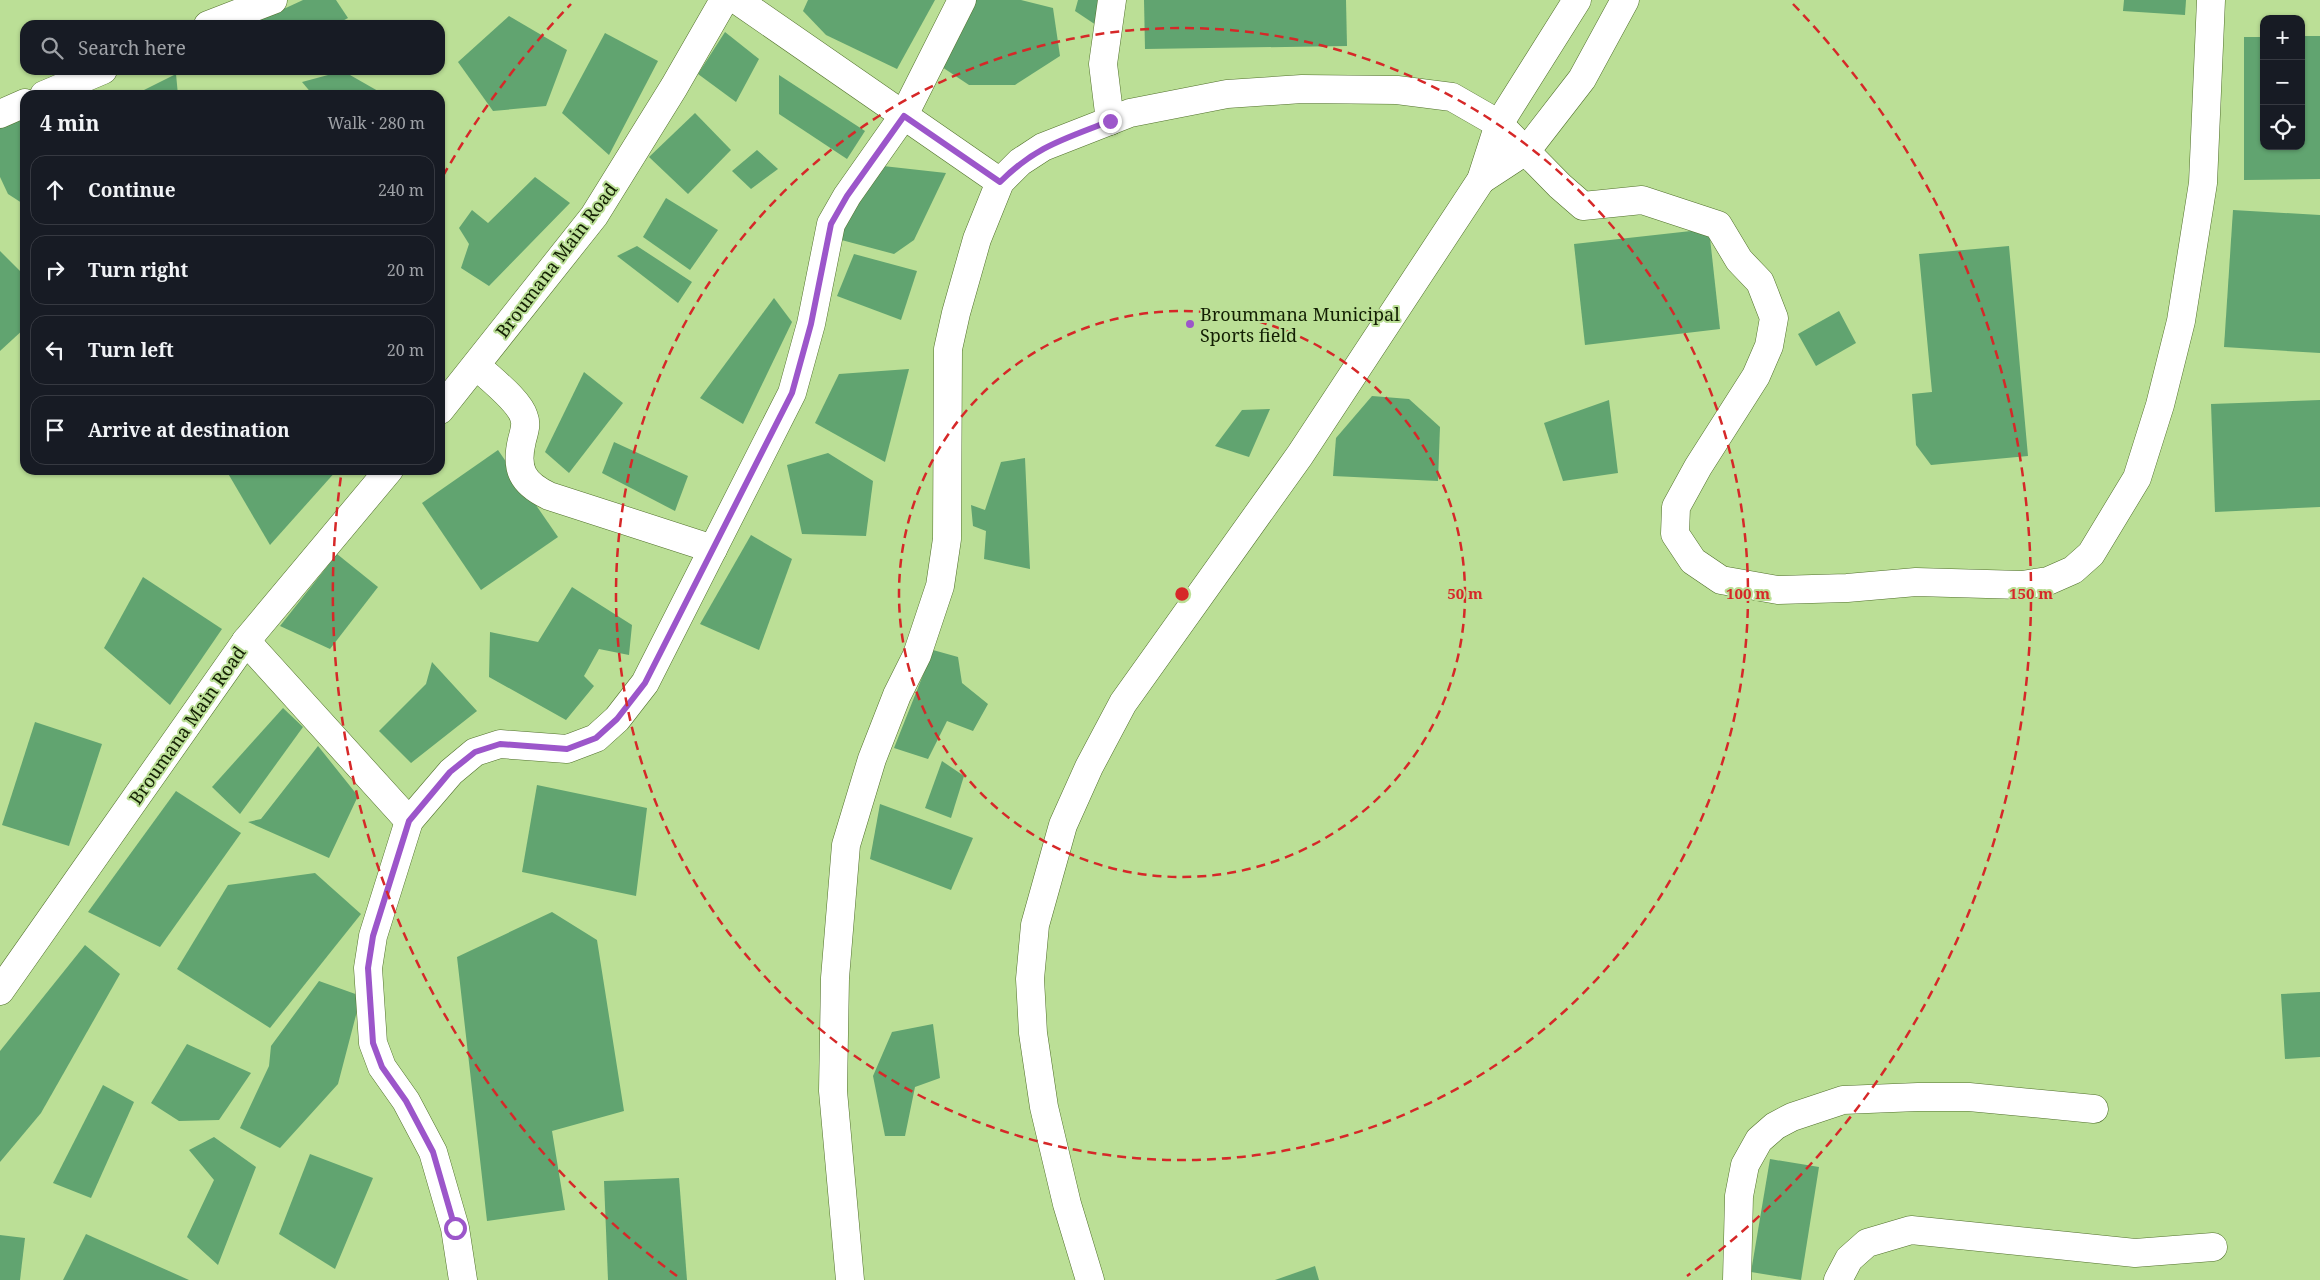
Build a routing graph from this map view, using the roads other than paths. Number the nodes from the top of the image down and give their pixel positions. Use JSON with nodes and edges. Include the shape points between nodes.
{"nodes":[{"id":1,"x":273,"y":0,"type":"edge"},
{"id":2,"x":724,"y":0,"type":"edge"},
{"id":3,"x":737,"y":0,"type":"edge"},
{"id":4,"x":962,"y":0,"type":"edge"},
{"id":5,"x":1112,"y":0,"type":"edge"},
{"id":6,"x":1577,"y":0,"type":"edge"},
{"id":7,"x":1625,"y":0,"type":"edge"},
{"id":8,"x":2211,"y":0,"type":"edge"},
{"id":9,"x":221,"y":20,"type":"edge"},
{"id":10,"x":91,"y":75,"type":"edge"},
{"id":11,"x":56,"y":90,"type":"edge"},
{"id":12,"x":20,"y":105,"type":"edge"},
{"id":13,"x":0,"y":114,"type":"edge"},
{"id":14,"x":904,"y":116,"type":"junction"},
{"id":15,"x":1110,"y":121,"type":"junction"},
{"id":16,"x":1500,"y":124,"type":"junction"},
{"id":17,"x":1527,"y":150,"type":"junction"},
{"id":18,"x":1481,"y":180,"type":"junction"},
{"id":19,"x":1000,"y":182,"type":"junction"},
{"id":20,"x":476,"y":366,"type":"junction"},
{"id":21,"x":445,"y":404,"type":"edge"},
{"id":22,"x":385,"y":475,"type":"edge"},
{"id":23,"x":713,"y":549,"type":"junction"},
{"id":24,"x":246,"y":642,"type":"junction"},
{"id":25,"x":409,"y":821,"type":"junction"},
{"id":26,"x":0,"y":991,"type":"edge"},
{"id":27,"x":2094,"y":1109,"type":"dead end"},
{"id":28,"x":2213,"y":1247,"type":"dead end"},
{"id":29,"x":463,"y":1280,"type":"edge"},
{"id":30,"x":850,"y":1280,"type":"edge"},
{"id":31,"x":1090,"y":1280,"type":"edge"},
{"id":32,"x":1737,"y":1280,"type":"edge"},
{"id":33,"x":1838,"y":1280,"type":"edge"}],
"edges":[{"from":1,"to":9,"type":"street"},
{"from":2,"to":20,"type":"street","name":"Broumana Main Road","via":[[594,216]]},
{"from":3,"to":14,"type":"street"},
{"from":4,"to":14,"type":"street"},
{"from":5,"to":15,"type":"street","via":[[1103,64]]},
{"from":6,"to":16,"type":"street"},
{"from":7,"to":17,"type":"street","via":[[1582,79]]},
{"from":8,"to":17,"type":"street","via":[[2203,183],[2181,322],[2160,405],[2137,478],[2091,554],[2073,570],[2048,581],[2022,585],[1916,582],[1778,590],[1721,580],[1692,561],[1675,534],[1676,507],[1756,376],[1769,346],[1774,318],[1760,282],[1739,260],[1718,225],[1642,200],[1583,206]]},
{"from":10,"to":11,"type":"street"},
{"from":12,"to":13,"type":"street"},
{"from":14,"to":19,"type":"street"},
{"from":14,"to":23,"type":"street","via":[[831,224],[811,324],[792,393]]},
{"from":15,"to":16,"type":"street","via":[[1130,113],[1227,94],[1302,89],[1388,90],[1452,97]]},
{"from":15,"to":19,"type":"street","via":[[1043,147],[1020,162]]},
{"from":16,"to":17,"type":"street"},
{"from":16,"to":18,"type":"street"},
{"from":17,"to":18,"type":"street"},
{"from":18,"to":31,"type":"street","via":[[1300,455],[1123,703],[1062,825],[1035,925],[1030,979],[1032,1033],[1044,1106],[1067,1204]]},
{"from":19,"to":30,"type":"street","via":[[977,239],[948,350],[947,539],[940,586],[917,655],[872,759],[846,846],[835,978],[833,1091]]},
{"from":20,"to":21,"type":"street","name":"Broumana Main Road"},
{"from":20,"to":23,"type":"street","via":[[518,405],[524,416],[526,429],[518,459],[522,475],[533,488]]},
{"from":22,"to":24,"type":"street","name":"Broumana Main Road"},
{"from":23,"to":25,"type":"street","via":[[645,683],[617,719],[596,738],[567,749],[500,744],[475,752],[450,772]]},
{"from":24,"to":25,"type":"street"},
{"from":24,"to":26,"type":"street","name":"Broumana Main Road"},
{"from":25,"to":29,"type":"street","via":[[373,936],[368,968],[373,1043],[382,1067],[406,1101],[433,1152],[455,1228]]},
{"from":27,"to":32,"type":"street","via":[[1969,1097],[1918,1097],[1843,1100],[1792,1117],[1759,1140],[1745,1165],[1739,1196]]},
{"from":28,"to":33,"type":"street","via":[[2135,1253],[1911,1230],[1867,1243],[1850,1259]]}]}
